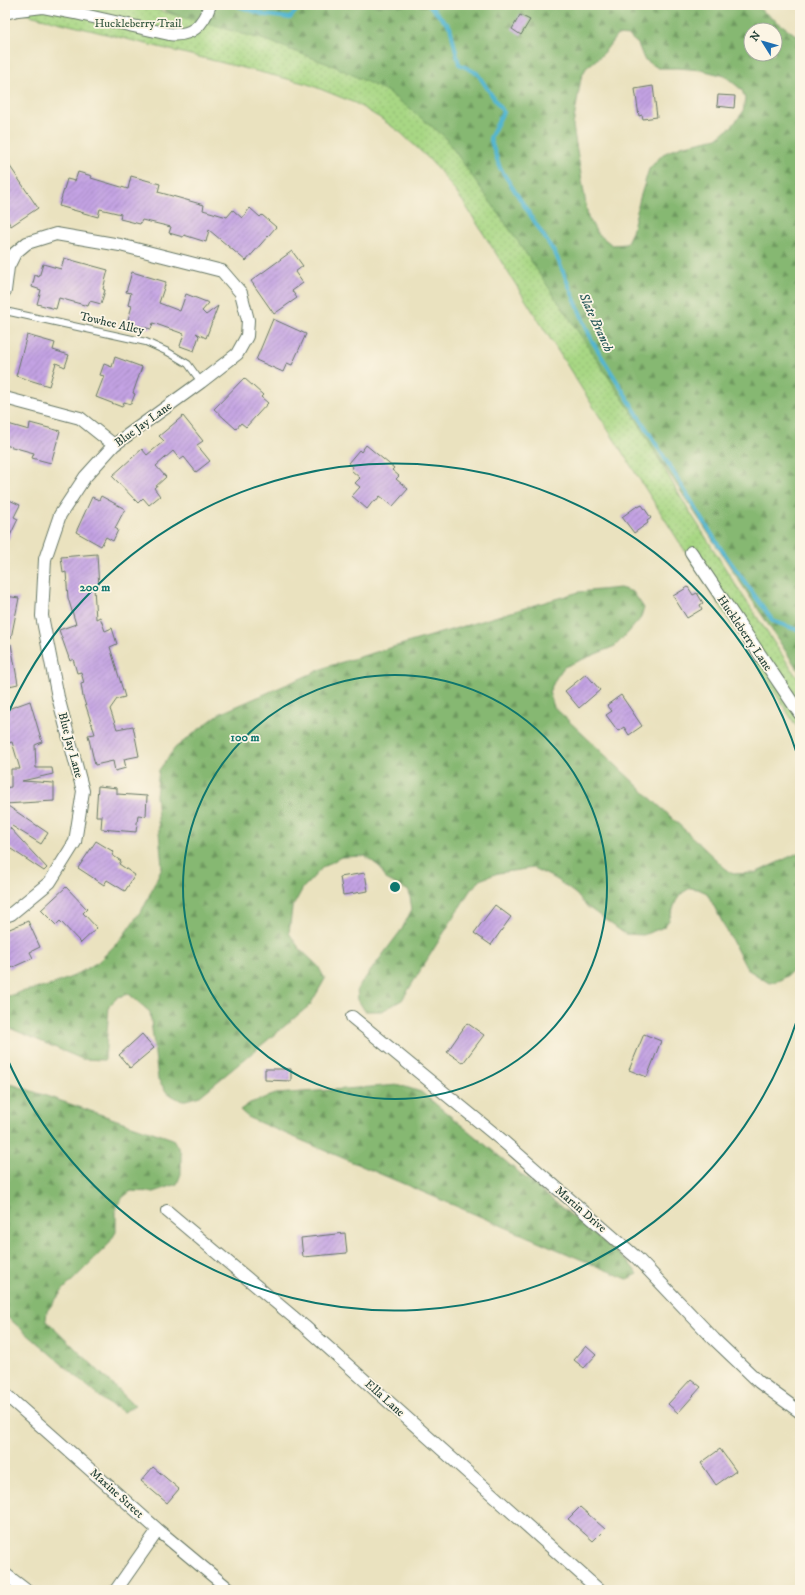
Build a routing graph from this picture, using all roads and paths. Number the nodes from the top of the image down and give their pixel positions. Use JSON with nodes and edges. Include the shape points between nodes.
{"nodes":[{"id":1,"x":210,"y":5,"type":"edge"},
{"id":2,"x":42,"y":6,"type":"edge"},
{"id":3,"x":5,"y":13,"type":"edge"},
{"id":4,"x":5,"y":291,"type":"edge"},
{"id":5,"x":5,"y":311,"type":"edge"},
{"id":6,"x":201,"y":382,"type":"junction"},
{"id":7,"x":5,"y":398,"type":"edge"},
{"id":8,"x":114,"y":445,"type":"junction"},
{"id":9,"x":691,"y":552,"type":"dead end"},
{"id":10,"x":800,"y":714,"type":"edge"},
{"id":11,"x":5,"y":916,"type":"edge"},
{"id":12,"x":352,"y":1017,"type":"dead end"},
{"id":13,"x":167,"y":1211,"type":"dead end"},
{"id":14,"x":5,"y":1394,"type":"edge"},
{"id":15,"x":800,"y":1412,"type":"edge"},
{"id":16,"x":158,"y":1530,"type":"junction"},
{"id":17,"x":5,"y":1574,"type":"edge"},
{"id":18,"x":26,"y":1590,"type":"edge"},
{"id":19,"x":116,"y":1590,"type":"edge"},
{"id":20,"x":230,"y":1590,"type":"edge"},
{"id":21,"x":599,"y":1590,"type":"edge"}],
"edges":[{"from":1,"to":2,"type":"street","via":[[202,22],[189,32],[179,35]]},
{"from":2,"to":3,"type":"street"},
{"from":4,"to":6,"type":"street","name":"Blue Jay Lane","via":[[8,267],[15,253],[27,243],[56,234],[120,246],[222,271],[241,293],[248,320],[246,336],[236,354]]},
{"from":5,"to":6,"type":"lane","name":"Towhee Alley","via":[[146,342],[188,364]]},
{"from":6,"to":8,"type":"street","name":"Blue Jay Lane"},
{"from":7,"to":8,"type":"street","via":[[80,418]]},
{"from":8,"to":11,"type":"street","name":"Blue Jay Lane","via":[[85,477],[60,515],[45,559],[42,616],[58,697],[83,791],[75,842],[50,882],[11,914]]},
{"from":9,"to":10,"type":"street","name":"Huckleberry Lane"},
{"from":12,"to":15,"type":"street","name":"Martin Drive","via":[[504,1142],[637,1258],[759,1382]]},
{"from":13,"to":21,"type":"street","name":"Ella Lane","via":[[304,1326]]},
{"from":14,"to":16,"type":"street","name":"Maxine Street"},
{"from":16,"to":19,"type":"street"},
{"from":16,"to":20,"type":"street","name":"Maxine Street"},
{"from":17,"to":18,"type":"street"}]}
